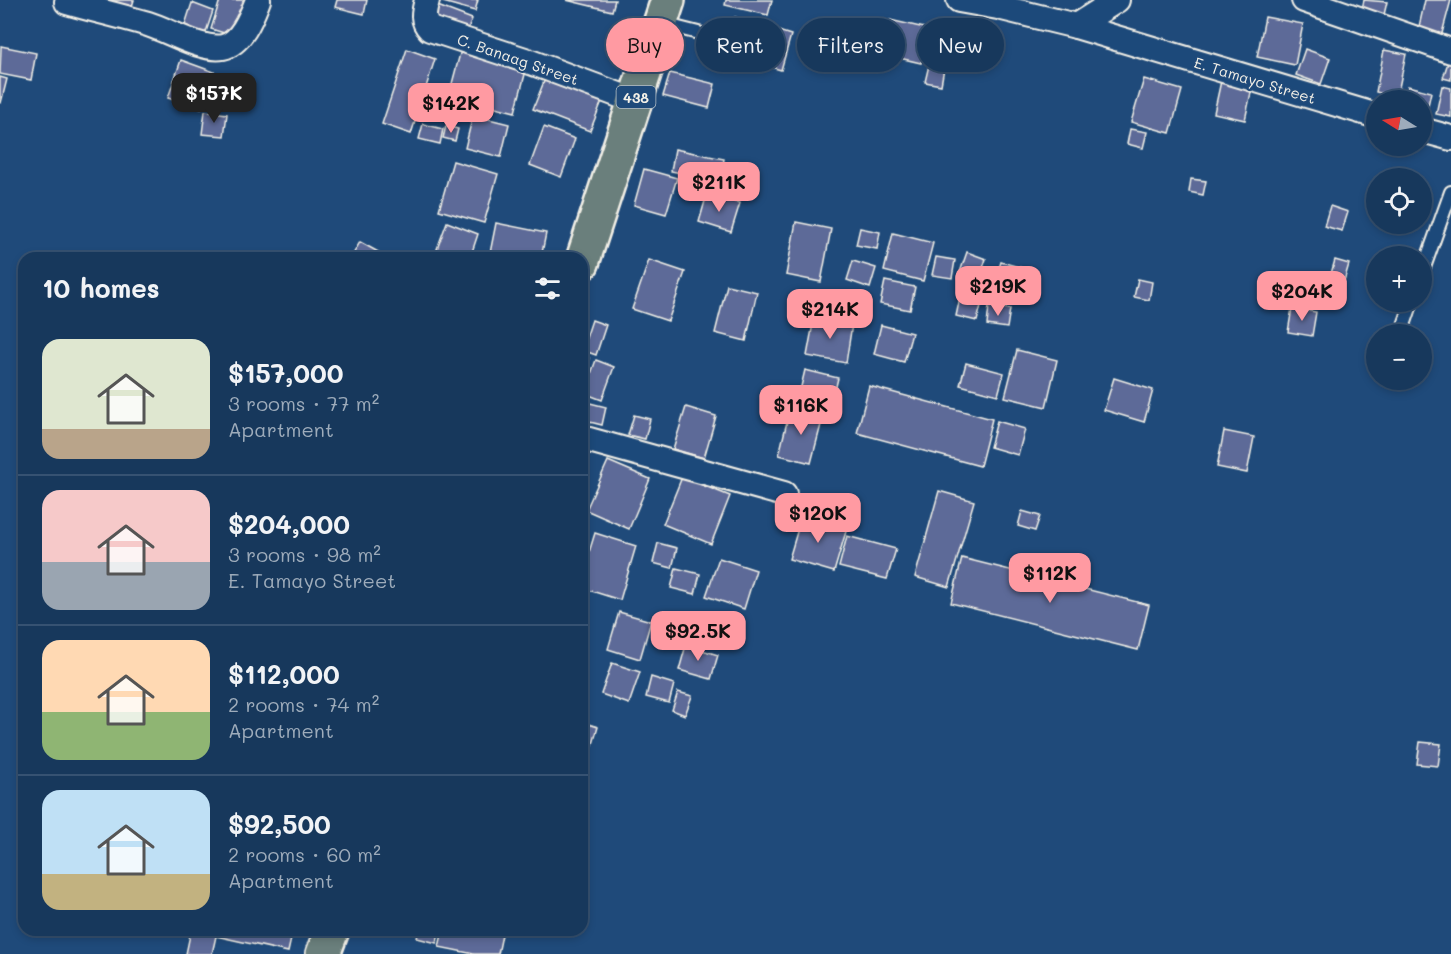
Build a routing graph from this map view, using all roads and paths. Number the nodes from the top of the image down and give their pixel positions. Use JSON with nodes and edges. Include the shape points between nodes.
{"nodes":[{"id":1,"x":258,"y":0,"type":"edge"},
{"id":2,"x":427,"y":0,"type":"edge"},
{"id":3,"x":959,"y":0,"type":"edge"},
{"id":4,"x":1117,"y":0,"type":"edge"},
{"id":5,"x":1304,"y":0,"type":"edge"},
{"id":6,"x":67,"y":2,"type":"dead end"},
{"id":7,"x":664,"y":12,"type":"edge"},
{"id":8,"x":1076,"y":26,"type":"junction"},
{"id":9,"x":696,"y":28,"type":"edge"},
{"id":10,"x":1451,"y":51,"type":"edge"},
{"id":11,"x":635,"y":101,"type":"junction"},
{"id":12,"x":1366,"y":113,"type":"edge"},
{"id":13,"x":1432,"y":133,"type":"edge"},
{"id":14,"x":1451,"y":138,"type":"edge"},
{"id":15,"x":1451,"y":192,"type":"edge"},
{"id":16,"x":1432,"y":246,"type":"edge"},
{"id":17,"x":586,"y":252,"type":"edge"},
{"id":18,"x":588,"y":440,"type":"edge"},
{"id":19,"x":784,"y":494,"type":"dead end"},
{"id":20,"x":330,"y":936,"type":"edge"},
{"id":21,"x":323,"y":954,"type":"edge"}],
"edges":[{"from":1,"to":6,"type":"street","via":[[249,24],[224,47],[199,44],[150,24]]},
{"from":2,"to":11,"type":"street","name":"C. Banaag Street","via":[[424,23],[430,29]]},
{"from":3,"to":8,"type":"street","name":"E. Tamayo Street"},
{"from":4,"to":8,"type":"street"},
{"from":5,"to":10,"type":"street"},
{"from":7,"to":9,"type":"lane"},
{"from":7,"to":11,"type":"main road","number":"438"},
{"from":8,"to":12,"type":"street","name":"E. Tamayo Street"},
{"from":11,"to":17,"type":"main road","number":"438"},
{"from":13,"to":14,"type":"street"},
{"from":15,"to":16,"type":"lane"},
{"from":18,"to":19,"type":"street"},
{"from":20,"to":21,"type":"main road"}]}
